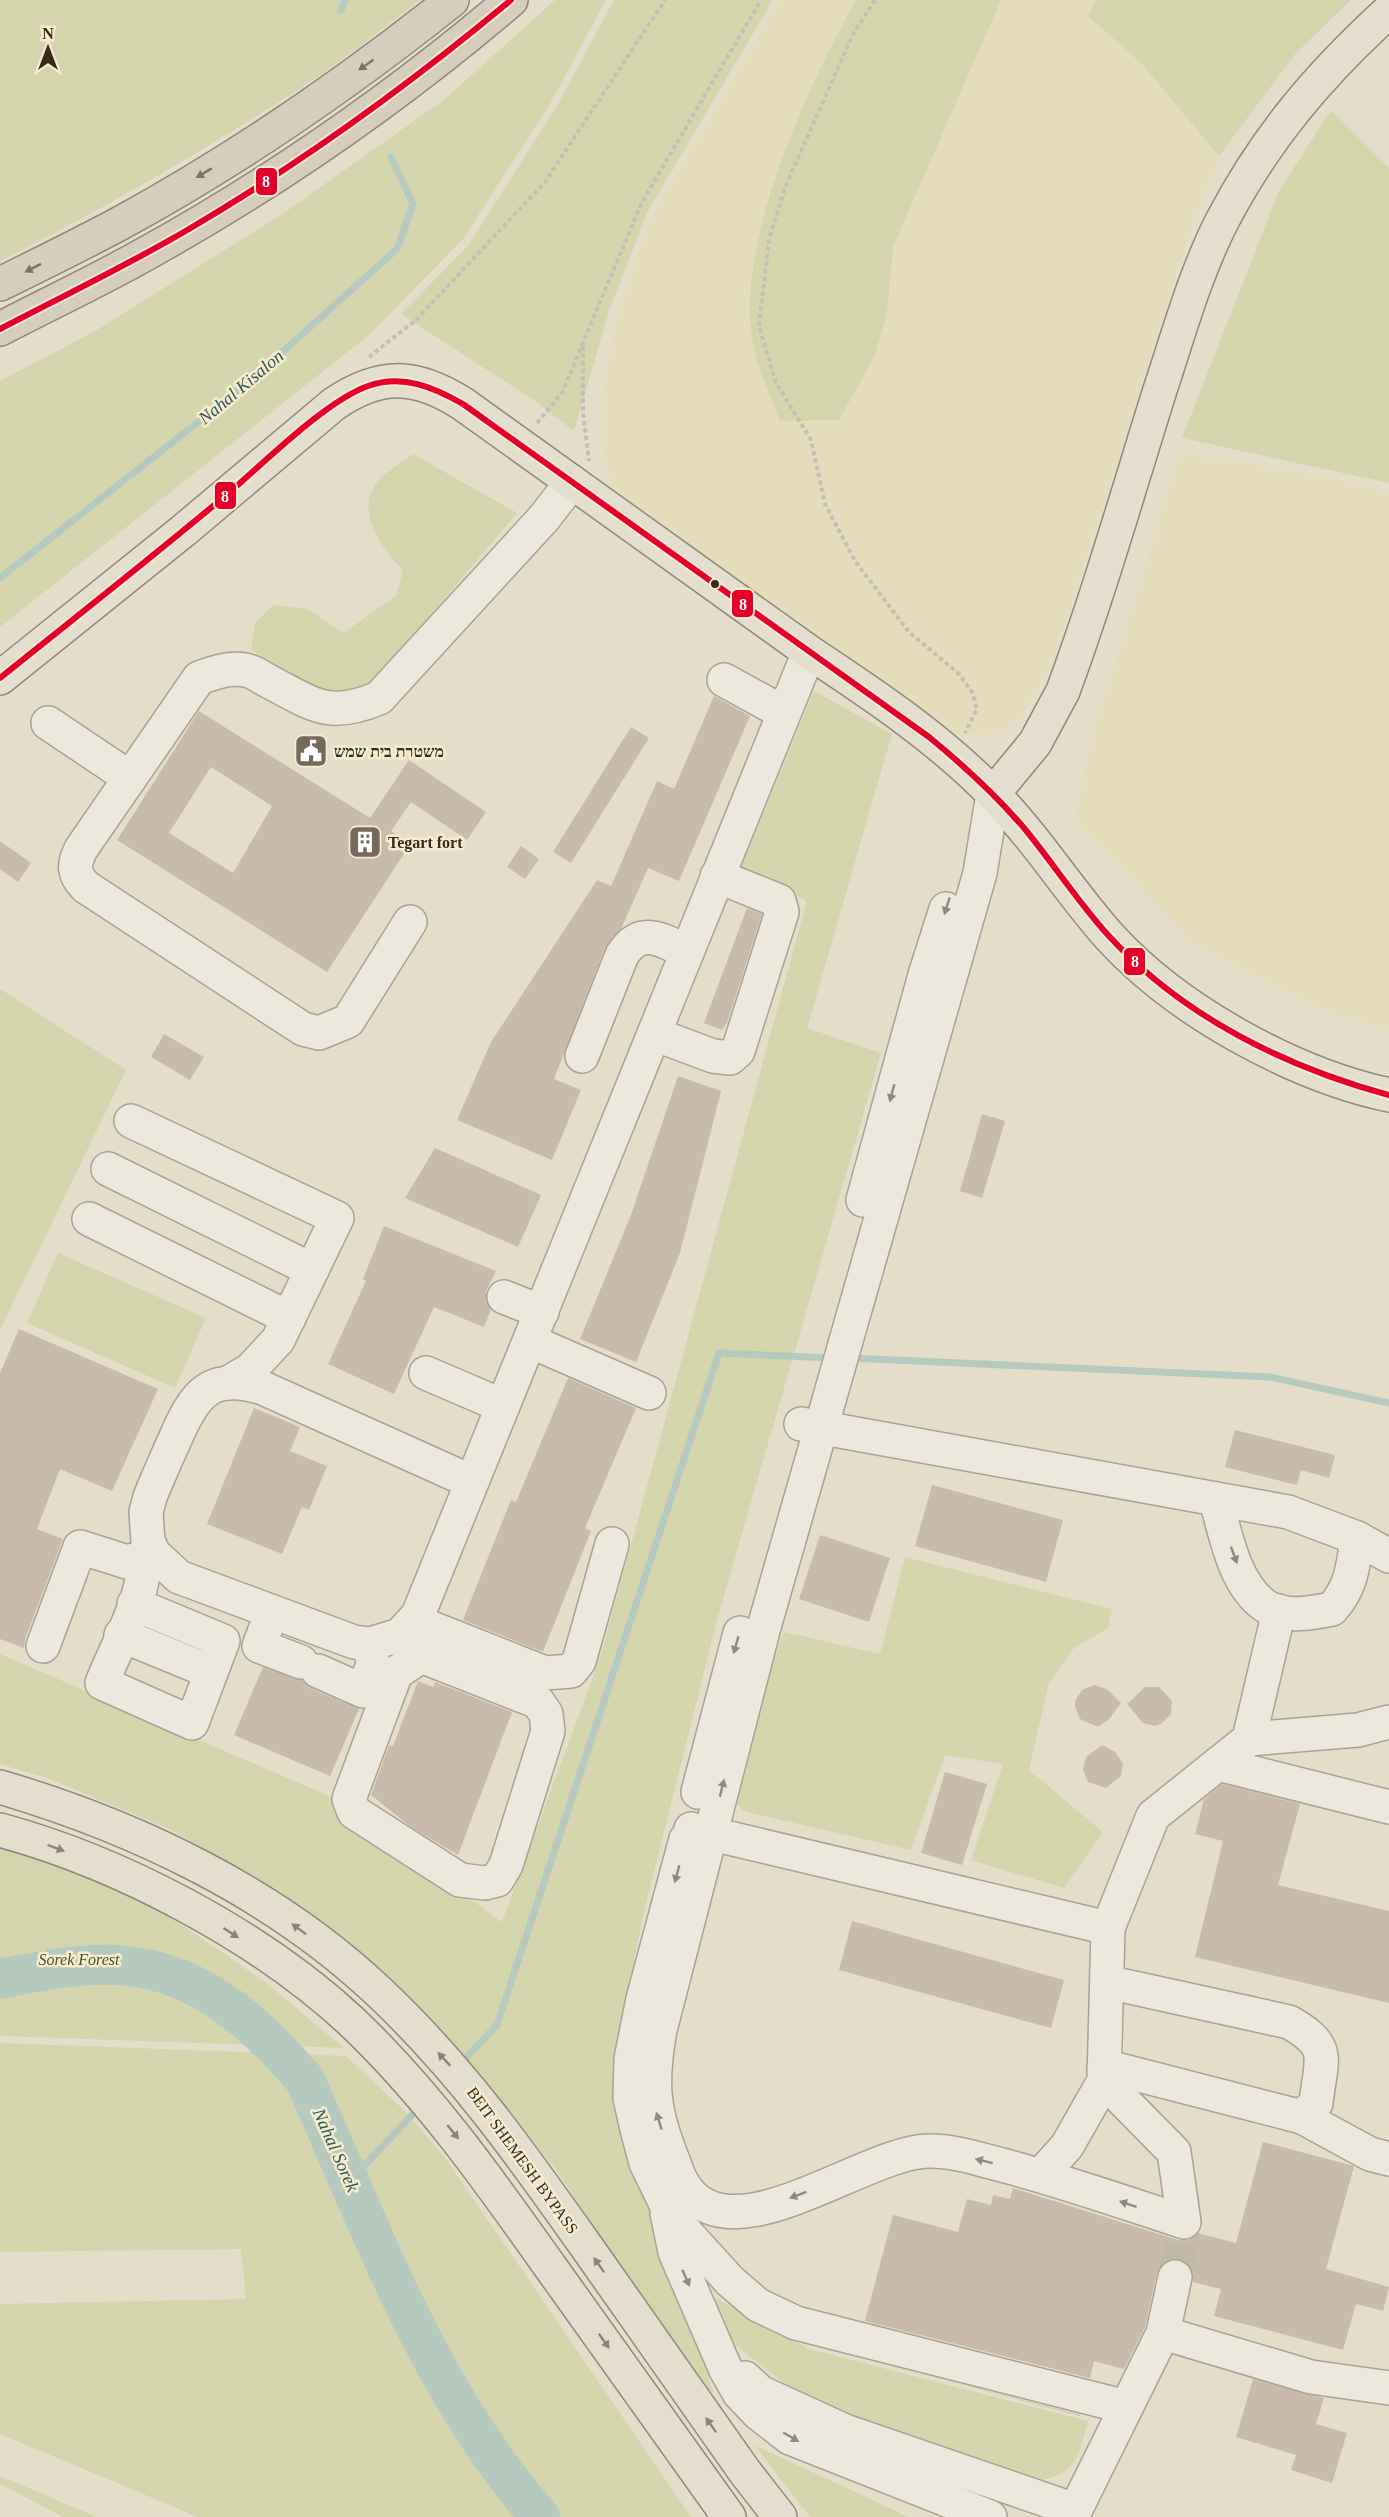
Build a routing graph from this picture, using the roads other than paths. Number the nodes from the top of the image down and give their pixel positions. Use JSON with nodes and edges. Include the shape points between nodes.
{"nodes":[{"id":1,"x":452,"y":0,"type":"edge"},
{"id":2,"x":511,"y":0,"type":"edge"},
{"id":3,"x":1389,"y":11,"type":"edge"},
{"id":4,"x":0,"y":284,"type":"edge"},
{"id":5,"x":0,"y":328,"type":"edge"},
{"id":6,"x":583,"y":489,"type":"junction"},
{"id":7,"x":809,"y":652,"type":"junction"},
{"id":8,"x":0,"y":678,"type":"edge"},
{"id":9,"x":724,"y":680,"type":"dead end"},
{"id":10,"x":784,"y":713,"type":"junction"},
{"id":11,"x":48,"y":723,"type":"dead end"},
{"id":12,"x":130,"y":778,"type":"junction"},
{"id":13,"x":993,"y":794,"type":"junction"},
{"id":14,"x":717,"y":876,"type":"junction"},
{"id":15,"x":410,"y":922,"type":"dead end"},
{"id":16,"x":687,"y":952,"type":"junction"},
{"id":17,"x":654,"y":1034,"type":"junction"},
{"id":18,"x":582,"y":1056,"type":"dead end"},
{"id":19,"x":1389,"y":1095,"type":"edge"},
{"id":20,"x":131,"y":1121,"type":"dead end"},
{"id":21,"x":108,"y":1168,"type":"dead end"},
{"id":22,"x":89,"y":1219,"type":"dead end"},
{"id":23,"x":312,"y":1270,"type":"junction"},
{"id":24,"x":504,"y":1297,"type":"dead end"},
{"id":25,"x":536,"y":1327,"type":"junction"},
{"id":26,"x":284,"y":1329,"type":"junction"},
{"id":27,"x":426,"y":1373,"type":"dead end"},
{"id":28,"x":228,"y":1383,"type":"junction"},
{"id":29,"x":649,"y":1393,"type":"dead end"},
{"id":30,"x":294,"y":1402,"type":"junction"},
{"id":31,"x":503,"y":1406,"type":"junction"},
{"id":32,"x":811,"y":1427,"type":"junction"},
{"id":33,"x":472,"y":1482,"type":"junction"},
{"id":34,"x":1216,"y":1499,"type":"junction"},
{"id":35,"x":1357,"y":1538,"type":"junction"},
{"id":36,"x":612,"y":1544,"type":"dead end"},
{"id":37,"x":149,"y":1556,"type":"junction"},
{"id":38,"x":1389,"y":1556,"type":"edge"},
{"id":39,"x":134,"y":1604,"type":"junction"},
{"id":40,"x":1279,"y":1611,"type":"junction"},
{"id":41,"x":272,"y":1612,"type":"junction"},
{"id":42,"x":121,"y":1635,"type":"junction"},
{"id":43,"x":401,"y":1639,"type":"junction"},
{"id":44,"x":43,"y":1646,"type":"dead end"},
{"id":45,"x":211,"y":1672,"type":"junction"},
{"id":46,"x":1389,"y":1722,"type":"edge"},
{"id":47,"x":1249,"y":1739,"type":"junction"},
{"id":48,"x":1218,"y":1764,"type":"junction"},
{"id":49,"x":0,"y":1787,"type":"edge"},
{"id":50,"x":1389,"y":1807,"type":"edge"},
{"id":51,"x":0,"y":1830,"type":"edge"},
{"id":52,"x":700,"y":1831,"type":"junction"},
{"id":53,"x":1108,"y":1928,"type":"junction"},
{"id":54,"x":1107,"y":1982,"type":"junction"},
{"id":55,"x":1104,"y":2074,"type":"junction"},
{"id":56,"x":1302,"y":2117,"type":"junction"},
{"id":57,"x":1389,"y":2159,"type":"edge"},
{"id":58,"x":1041,"y":2175,"type":"junction"},
{"id":59,"x":665,"y":2202,"type":"junction"},
{"id":60,"x":1175,"y":2277,"type":"tunnel mouth"},
{"id":61,"x":1163,"y":2334,"type":"junction"},
{"id":62,"x":719,"y":2354,"type":"junction"},
{"id":63,"x":1389,"y":2388,"type":"edge"},
{"id":64,"x":1126,"y":2407,"type":"junction"},
{"id":65,"x":720,"y":2505,"type":"edge"},
{"id":66,"x":1073,"y":2513,"type":"edge"},
{"id":67,"x":780,"y":2517,"type":"edge"},
{"id":68,"x":990,"y":2517,"type":"edge"}],
"edges":[{"from":1,"to":4,"type":"highway","one_way":true,"via":[[268,134],[119,224]]},
{"from":2,"to":5,"type":"highway","via":[[438,62],[290,167],[138,258]]},
{"from":3,"to":13,"type":"main road","via":[[1318,79],[1289,115],[1221,224],[1188,302],[1063,691],[1035,743]]},
{"from":6,"to":7,"type":"main road"},
{"from":6,"to":8,"type":"main road","via":[[463,404],[432,387],[403,380],[361,388],[334,404]]},
{"from":6,"to":12,"type":"street","via":[[544,518],[378,698],[357,707],[332,710],[313,705],[245,670],[219,671],[199,678]]},
{"from":7,"to":10,"type":"street"},
{"from":7,"to":13,"type":"main road","via":[[953,756]]},
{"from":9,"to":10,"type":"street"},
{"from":10,"to":14,"type":"street"},
{"from":11,"to":12,"type":"street"},
{"from":12,"to":15,"type":"street","via":[[81,849],[74,863],[77,878],[303,1029],[319,1033],[348,1021]]},
{"from":13,"to":19,"type":"main road","via":[[1109,935],[1142,969],[1194,1009],[1273,1054]]},
{"from":13,"to":32,"type":"street","via":[[950,897],[925,975]]},
{"from":14,"to":16,"type":"street"},
{"from":14,"to":17,"type":"street","via":[[779,901],[782,912],[738,1051],[730,1058],[713,1056]]},
{"from":16,"to":17,"type":"street"},
{"from":16,"to":18,"type":"street","via":[[657,937],[643,937],[629,944]]},
{"from":17,"to":25,"type":"street"},
{"from":20,"to":23,"type":"street","via":[[337,1218]]},
{"from":21,"to":23,"type":"street"},
{"from":22,"to":26,"type":"street"},
{"from":23,"to":26,"type":"street"},
{"from":24,"to":25,"type":"street"},
{"from":25,"to":29,"type":"street"},
{"from":25,"to":31,"type":"street"},
{"from":26,"to":28,"type":"street","via":[[250,1370]]},
{"from":26,"to":30,"type":"street","via":[[280,1370]]},
{"from":27,"to":31,"type":"street"},
{"from":28,"to":30,"type":"street","via":[[246,1383]]},
{"from":28,"to":37,"type":"street","via":[[213,1387],[190,1405],[146,1512]]},
{"from":30,"to":33,"type":"street"},
{"from":31,"to":33,"type":"street"},
{"from":32,"to":34,"type":"street"},
{"from":32,"to":52,"type":"street","via":[[723,1690]]},
{"from":33,"to":43,"type":"street"},
{"from":34,"to":35,"type":"street","via":[[1288,1512]]},
{"from":34,"to":40,"type":"street","one_way":true,"via":[[1250,1593]]},
{"from":35,"to":38,"type":"street"},
{"from":35,"to":40,"type":"street","via":[[1353,1572],[1345,1594],[1332,1609],[1288,1614]]},
{"from":36,"to":43,"type":"street","via":[[579,1661],[571,1671],[544,1673]]},
{"from":37,"to":39,"type":"street"},
{"from":37,"to":41,"type":"street","via":[[179,1576]]},
{"from":37,"to":44,"type":"street","via":[[127,1562],[80,1547]]},
{"from":39,"to":42,"type":"street"},
{"from":39,"to":45,"type":"street","via":[[223,1641]]},
{"from":40,"to":47,"type":"street"},
{"from":41,"to":43,"type":"street","via":[[337,1638]]},
{"from":41,"to":43,"type":"street","via":[[259,1646],[363,1691],[373,1665]]},
{"from":42,"to":45,"type":"street"},
{"from":42,"to":45,"type":"street","via":[[102,1683],[192,1723]]},
{"from":43,"to":43,"type":"street","via":[[396,1672],[348,1799],[354,1812],[460,1880],[497,1880],[506,1865],[548,1731],[546,1714],[538,1702]]},
{"from":46,"to":47,"type":"street","via":[[1358,1730]]},
{"from":47,"to":48,"type":"street"},
{"from":48,"to":50,"type":"street"},
{"from":48,"to":53,"type":"street","via":[[1153,1816]]},
{"from":67,"to":49,"type":"main road","name":"BEIT SHEMESH BYPASS","one_way":true,"via":[[488,2109],[377,1990],[289,1921],[239,1889],[117,1827]]},
{"from":51,"to":65,"type":"main road","one_way":true,"via":[[101,1865],[218,1924],[349,2020],[456,2135]]},
{"from":52,"to":53,"type":"street"},
{"from":58,"to":52,"type":"street","one_way":true,"via":[[929,2151],[901,2156],[760,2210],[719,2211],[688,2192],[656,2115],[654,2062]]},
{"from":52,"to":59,"type":"street","one_way":true,"via":[[643,2000],[631,2059],[630,2098],[637,2129],[646,2163]]},
{"from":53,"to":54,"type":"street"},
{"from":54,"to":55,"type":"street"},
{"from":54,"to":56,"type":"street","via":[[1289,2022],[1312,2035],[1322,2050],[1316,2103]]},
{"from":55,"to":56,"type":"street"},
{"from":55,"to":58,"type":"street","via":[[1067,2146]]},
{"from":55,"to":58,"type":"street","one_way":true,"via":[[1174,2152],[1184,2222]]},
{"from":56,"to":57,"type":"street","via":[[1370,2154]]},
{"from":59,"to":62,"type":"street","one_way":true,"via":[[675,2252]]},
{"from":59,"to":64,"type":"street","via":[[688,2235],[730,2281],[758,2305],[796,2323]]},
{"from":60,"to":61,"type":"street"},
{"from":61,"to":63,"type":"street","via":[[1311,2377]]},
{"from":61,"to":64,"type":"street"},
{"from":62,"to":66,"type":"street","via":[[760,2392],[845,2431]]},
{"from":62,"to":68,"type":"street","one_way":true,"via":[[739,2392],[790,2438]]},
{"from":64,"to":66,"type":"street"}]}
